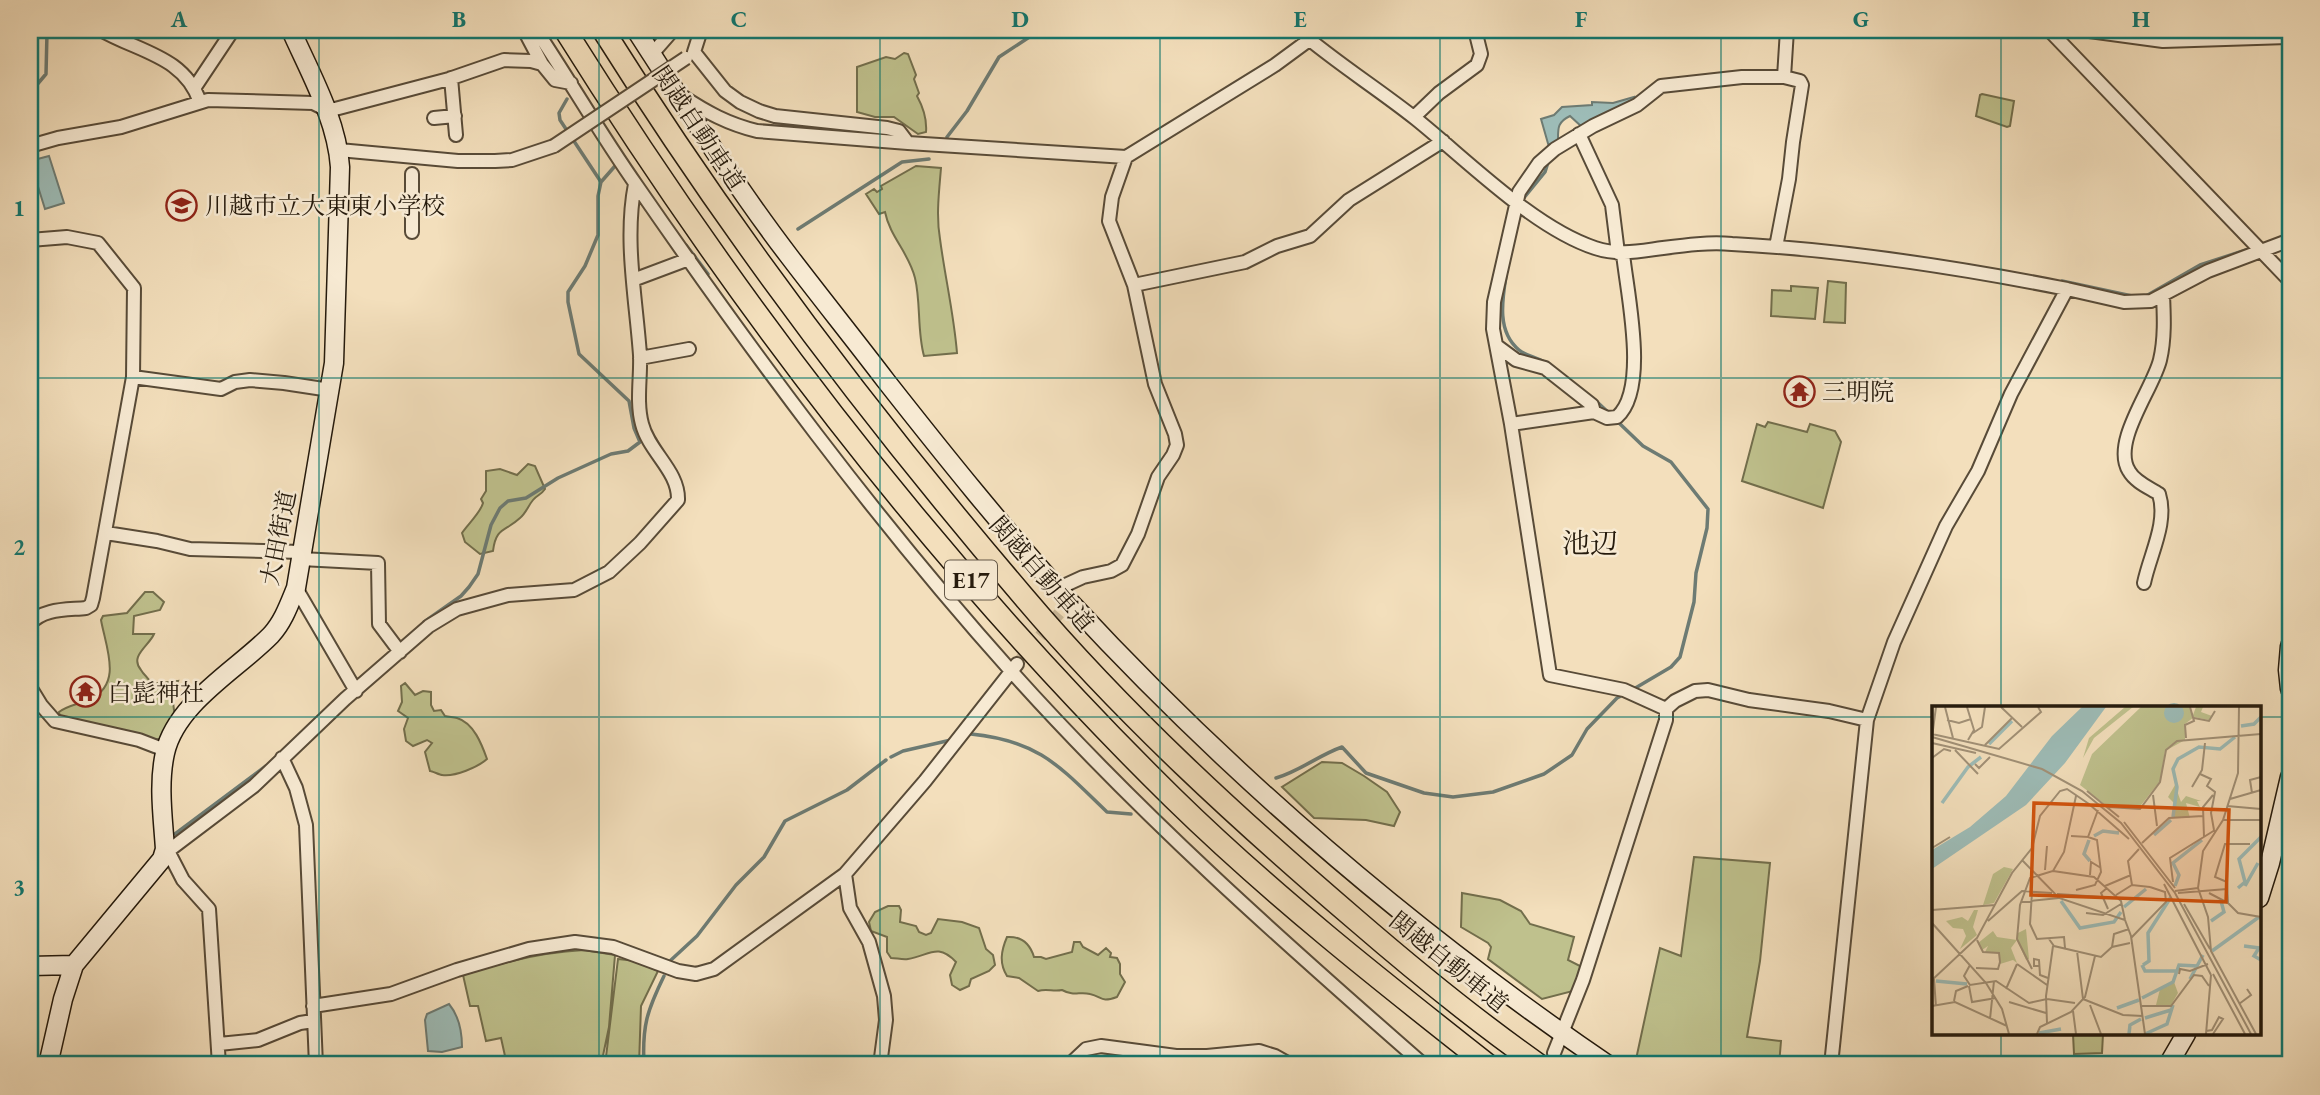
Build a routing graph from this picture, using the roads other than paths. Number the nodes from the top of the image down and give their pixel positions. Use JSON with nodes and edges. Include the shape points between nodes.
{"nodes":[{"id":1,"x":101,"y":30,"type":"edge"},
{"id":2,"x":233,"y":30,"type":"edge"},
{"id":3,"x":291,"y":30,"type":"edge"},
{"id":4,"x":524,"y":30,"type":"edge"},
{"id":5,"x":536,"y":30,"type":"edge"},
{"id":6,"x":565,"y":30,"type":"edge"},
{"id":7,"x":603,"y":30,"type":"edge"},
{"id":8,"x":673,"y":30,"type":"edge"},
{"id":9,"x":701,"y":30,"type":"edge"},
{"id":10,"x":1298,"y":30,"type":"edge"},
{"id":11,"x":1475,"y":30,"type":"edge"},
{"id":12,"x":1787,"y":30,"type":"edge"},
{"id":13,"x":2049,"y":30,"type":"edge"},
{"id":14,"x":2082,"y":30,"type":"edge"},
{"id":15,"x":2290,"y":37,"type":"edge"},
{"id":16,"x":643,"y":38,"type":"edge"},
{"id":17,"x":1309,"y":40,"type":"junction"},
{"id":18,"x":690,"y":55,"type":"junction"},
{"id":19,"x":542,"y":64,"type":"junction"},
{"id":20,"x":1784,"y":77,"type":"junction"},
{"id":21,"x":451,"y":78,"type":"junction"},
{"id":22,"x":571,"y":83,"type":"junction"},
{"id":23,"x":195,"y":87,"type":"junction"},
{"id":24,"x":679,"y":93,"type":"junction"},
{"id":25,"x":200,"y":102,"type":"junction"},
{"id":26,"x":325,"y":108,"type":"junction"},
{"id":27,"x":455,"y":116,"type":"junction"},
{"id":28,"x":1413,"y":117,"type":"junction"},
{"id":29,"x":434,"y":118,"type":"dead end"},
{"id":30,"x":1579,"y":134,"type":"junction"},
{"id":31,"x":456,"y":135,"type":"dead end"},
{"id":32,"x":1443,"y":142,"type":"junction"},
{"id":33,"x":908,"y":143,"type":"junction"},
{"id":34,"x":30,"y":146,"type":"edge"},
{"id":35,"x":339,"y":150,"type":"junction"},
{"id":36,"x":1126,"y":157,"type":"junction"},
{"id":37,"x":412,"y":174,"type":"dead end"},
{"id":38,"x":635,"y":184,"type":"junction"},
{"id":39,"x":1516,"y":201,"type":"junction"},
{"id":40,"x":412,"y":232,"type":"dead end"},
{"id":41,"x":30,"y":240,"type":"edge"},
{"id":42,"x":2290,"y":240,"type":"edge"},
{"id":43,"x":1776,"y":247,"type":"junction"},
{"id":44,"x":2262,"y":252,"type":"junction"},
{"id":45,"x":1620,"y":253,"type":"junction"},
{"id":46,"x":689,"y":259,"type":"junction"},
{"id":47,"x":633,"y":280,"type":"junction"},
{"id":48,"x":2290,"y":281,"type":"edge"},
{"id":49,"x":1134,"y":285,"type":"junction"},
{"id":50,"x":2067,"y":289,"type":"junction"},
{"id":51,"x":2164,"y":295,"type":"junction"},
{"id":52,"x":1497,"y":346,"type":"junction"},
{"id":53,"x":689,"y":349,"type":"dead end"},
{"id":54,"x":640,"y":358,"type":"junction"},
{"id":55,"x":133,"y":377,"type":"junction"},
{"id":56,"x":330,"y":390,"type":"junction"},
{"id":57,"x":1594,"y":412,"type":"junction"},
{"id":58,"x":1511,"y":424,"type":"junction"},
{"id":59,"x":106,"y":533,"type":"junction"},
{"id":60,"x":301,"y":555,"type":"junction"},
{"id":61,"x":2144,"y":583,"type":"dead end"},
{"id":62,"x":296,"y":589,"type":"junction"},
{"id":63,"x":1064,"y":600,"type":"junction"},
{"id":64,"x":30,"y":624,"type":"edge"},
{"id":65,"x":2290,"y":646,"type":"edge"},
{"id":66,"x":398,"y":648,"type":"junction"},
{"id":67,"x":1014,"y":668,"type":"junction"},
{"id":68,"x":353,"y":686,"type":"junction"},
{"id":69,"x":30,"y":687,"type":"edge"},
{"id":70,"x":2290,"y":689,"type":"edge"},
{"id":71,"x":1666,"y":709,"type":"junction"},
{"id":72,"x":1867,"y":720,"type":"junction"},
{"id":73,"x":165,"y":750,"type":"junction"},
{"id":74,"x":282,"y":758,"type":"junction"},
{"id":75,"x":2290,"y":777,"type":"edge"},
{"id":76,"x":167,"y":850,"type":"junction"},
{"id":77,"x":845,"y":874,"type":"junction"},
{"id":78,"x":2260,"y":895,"type":"edge"},
{"id":79,"x":30,"y":965,"type":"edge"},
{"id":80,"x":74,"y":965,"type":"junction"},
{"id":81,"x":313,"y":1006,"type":"junction"},
{"id":82,"x":313,"y":1021,"type":"junction"},
{"id":83,"x":1561,"y":1033,"type":"junction"},
{"id":84,"x":2185,"y":1036,"type":"edge"},
{"id":85,"x":219,"y":1044,"type":"junction"},
{"id":86,"x":1546,"y":1059,"type":"edge"},
{"id":87,"x":48,"y":1065,"type":"edge"},
{"id":88,"x":219,"y":1065,"type":"edge"},
{"id":89,"x":316,"y":1065,"type":"edge"},
{"id":90,"x":880,"y":1065,"type":"edge"},
{"id":91,"x":1069,"y":1065,"type":"edge"},
{"id":92,"x":1291,"y":1065,"type":"edge"},
{"id":93,"x":1424,"y":1065,"type":"edge"},
{"id":94,"x":1488,"y":1065,"type":"edge"},
{"id":95,"x":1608,"y":1065,"type":"edge"},
{"id":96,"x":1832,"y":1065,"type":"edge"},
{"id":97,"x":2168,"y":1065,"type":"edge"}],
"edges":[{"from":1,"to":23,"type":"street","via":[[165,59]]},
{"from":2,"to":23,"type":"street"},
{"from":3,"to":26,"type":"street","name":"大田街道"},
{"from":4,"to":19,"type":"street"},
{"from":5,"to":22,"type":"street"},
{"from":6,"to":94,"type":"highway","number":"E17","via":[[753,307],[879,470],[1014,632],[1174,798],[1252,870]]},
{"from":7,"to":86,"type":"highway","name":"関越自動車道","number":"E17","via":[[779,290],[1024,598],[1197,778],[1303,875],[1409,965]]},
{"from":8,"to":16,"type":"street"},
{"from":9,"to":18,"type":"street"},
{"from":10,"to":17,"type":"street"},
{"from":11,"to":28,"type":"street","via":[[1481,54],[1477,65]]},
{"from":12,"to":20,"type":"street"},
{"from":13,"to":44,"type":"street"},
{"from":14,"to":15,"type":"street","via":[[2163,41]]},
{"from":16,"to":24,"type":"street"},
{"from":17,"to":28,"type":"street"},
{"from":17,"to":36,"type":"street"},
{"from":18,"to":33,"type":"street","via":[[725,91],[759,111],[887,128],[899,131]]},
{"from":18,"to":35,"type":"street","bridge":true,"via":[[554,146],[512,160]]},
{"from":19,"to":21,"type":"street","via":[[504,60]]},
{"from":19,"to":22,"type":"street","via":[[555,80]]},
{"from":20,"to":30,"type":"street","via":[[1661,86],[1637,105]]},
{"from":20,"to":43,"type":"street","via":[[1802,85]]},
{"from":21,"to":26,"type":"street","via":[[361,104]]},
{"from":21,"to":27,"type":"street"},
{"from":22,"to":38,"type":"street"},
{"from":23,"to":25,"type":"street"},
{"from":24,"to":33,"type":"street","via":[[713,116],[757,131]]},
{"from":24,"to":63,"type":"street","via":[[788,255]]},
{"from":25,"to":26,"type":"street","via":[[313,103]]},
{"from":25,"to":34,"type":"street","via":[[121,127]]},
{"from":26,"to":35,"type":"street","name":"大田街道"},
{"from":27,"to":29,"type":"street"},
{"from":27,"to":31,"type":"street"},
{"from":28,"to":32,"type":"street"},
{"from":30,"to":39,"type":"street","via":[[1539,163]]},
{"from":30,"to":45,"type":"street","via":[[1612,205]]},
{"from":32,"to":39,"type":"street"},
{"from":32,"to":49,"type":"street","via":[[1349,201],[1310,236],[1245,262]]},
{"from":33,"to":36,"type":"street"},
{"from":35,"to":56,"type":"street","name":"大田街道","via":[[336,332]]},
{"from":36,"to":49,"type":"street","via":[[1108,221]]},
{"from":37,"to":40,"type":"street"},
{"from":38,"to":46,"type":"street"},
{"from":38,"to":47,"type":"street"},
{"from":39,"to":45,"type":"street","via":[[1571,238]]},
{"from":39,"to":52,"type":"street","via":[[1494,302]]},
{"from":41,"to":55,"type":"street","via":[[67,237],[98,243],[135,288]]},
{"from":42,"to":44,"type":"street"},
{"from":43,"to":45,"type":"street","via":[[1704,244]]},
{"from":43,"to":50,"type":"street","via":[[1917,261]]},
{"from":44,"to":48,"type":"street"},
{"from":44,"to":51,"type":"street","via":[[2208,271]]},
{"from":45,"to":57,"type":"street","via":[[1634,350],[1632,394],[1617,417]]},
{"from":46,"to":47,"type":"street"},
{"from":46,"to":67,"type":"street","via":[[802,416],[933,580]]},
{"from":47,"to":54,"type":"street"},
{"from":49,"to":63,"type":"street","via":[[1155,384],[1176,450],[1158,477],[1139,534],[1122,565],[1083,577]]},
{"from":50,"to":51,"type":"street","via":[[2123,302],[2151,301]]},
{"from":50,"to":72,"type":"street","via":[[1946,526]]},
{"from":51,"to":61,"type":"street","via":[[2160,360],[2126,446],[2129,471],[2160,494],[2162,501]]},
{"from":52,"to":57,"type":"street","via":[[1516,360],[1556,375],[1592,405]]},
{"from":52,"to":58,"type":"street"},
{"from":53,"to":54,"type":"street"},
{"from":54,"to":66,"type":"street","via":[[643,427],[678,491],[678,500],[663,519],[609,572],[574,590],[508,595],[457,609]]},
{"from":55,"to":56,"type":"street","via":[[221,389],[250,380]]},
{"from":55,"to":59,"type":"street"},
{"from":56,"to":60,"type":"street","name":"大田街道"},
{"from":57,"to":58,"type":"street"},
{"from":58,"to":71,"type":"street","via":[[1550,675],[1628,692]]},
{"from":59,"to":60,"type":"street","via":[[190,549]]},
{"from":59,"to":64,"type":"street","via":[[91,605],[50,612]]},
{"from":60,"to":62,"type":"street","name":"大田街道"},
{"from":60,"to":66,"type":"street","via":[[378,563],[379,624]]},
{"from":62,"to":68,"type":"street"},
{"from":62,"to":73,"type":"street","name":"大田街道","via":[[272,634],[208,688],[177,726]]},
{"from":63,"to":83,"type":"street","via":[[1288,816],[1447,947]]},
{"from":65,"to":70,"type":"street"},
{"from":66,"to":68,"type":"street"},
{"from":67,"to":77,"type":"street"},
{"from":67,"to":93,"type":"street","via":[[1068,732],[1176,841]]},
{"from":68,"to":74,"type":"street"},
{"from":69,"to":73,"type":"street","via":[[55,721]]},
{"from":71,"to":72,"type":"street","via":[[1695,691],[1708,690]]},
{"from":71,"to":83,"type":"street","via":[[1583,980]]},
{"from":72,"to":96,"type":"street"},
{"from":73,"to":76,"type":"street","name":"大田街道","via":[[162,802]]},
{"from":74,"to":76,"type":"street","via":[[254,786]]},
{"from":74,"to":81,"type":"street","via":[[306,825]]},
{"from":75,"to":78,"type":"street"},
{"from":76,"to":80,"type":"street"},
{"from":76,"to":85,"type":"street","via":[[183,880],[209,909]]},
{"from":77,"to":81,"type":"street","via":[[714,969],[696,974],[612,947],[575,943],[529,949],[391,994]]},
{"from":77,"to":90,"type":"street","via":[[850,908],[869,942],[884,996]]},
{"from":79,"to":80,"type":"street"},
{"from":80,"to":87,"type":"street"},
{"from":81,"to":82,"type":"street"},
{"from":82,"to":85,"type":"street","via":[[258,1040]]},
{"from":82,"to":89,"type":"street"},
{"from":83,"to":86,"type":"street"},
{"from":83,"to":95,"type":"street"},
{"from":84,"to":97,"type":"street"},
{"from":85,"to":88,"type":"street"},
{"from":91,"to":92,"type":"street","via":[[1086,1049],[1101,1045],[1176,1056],[1259,1051]]}]}
